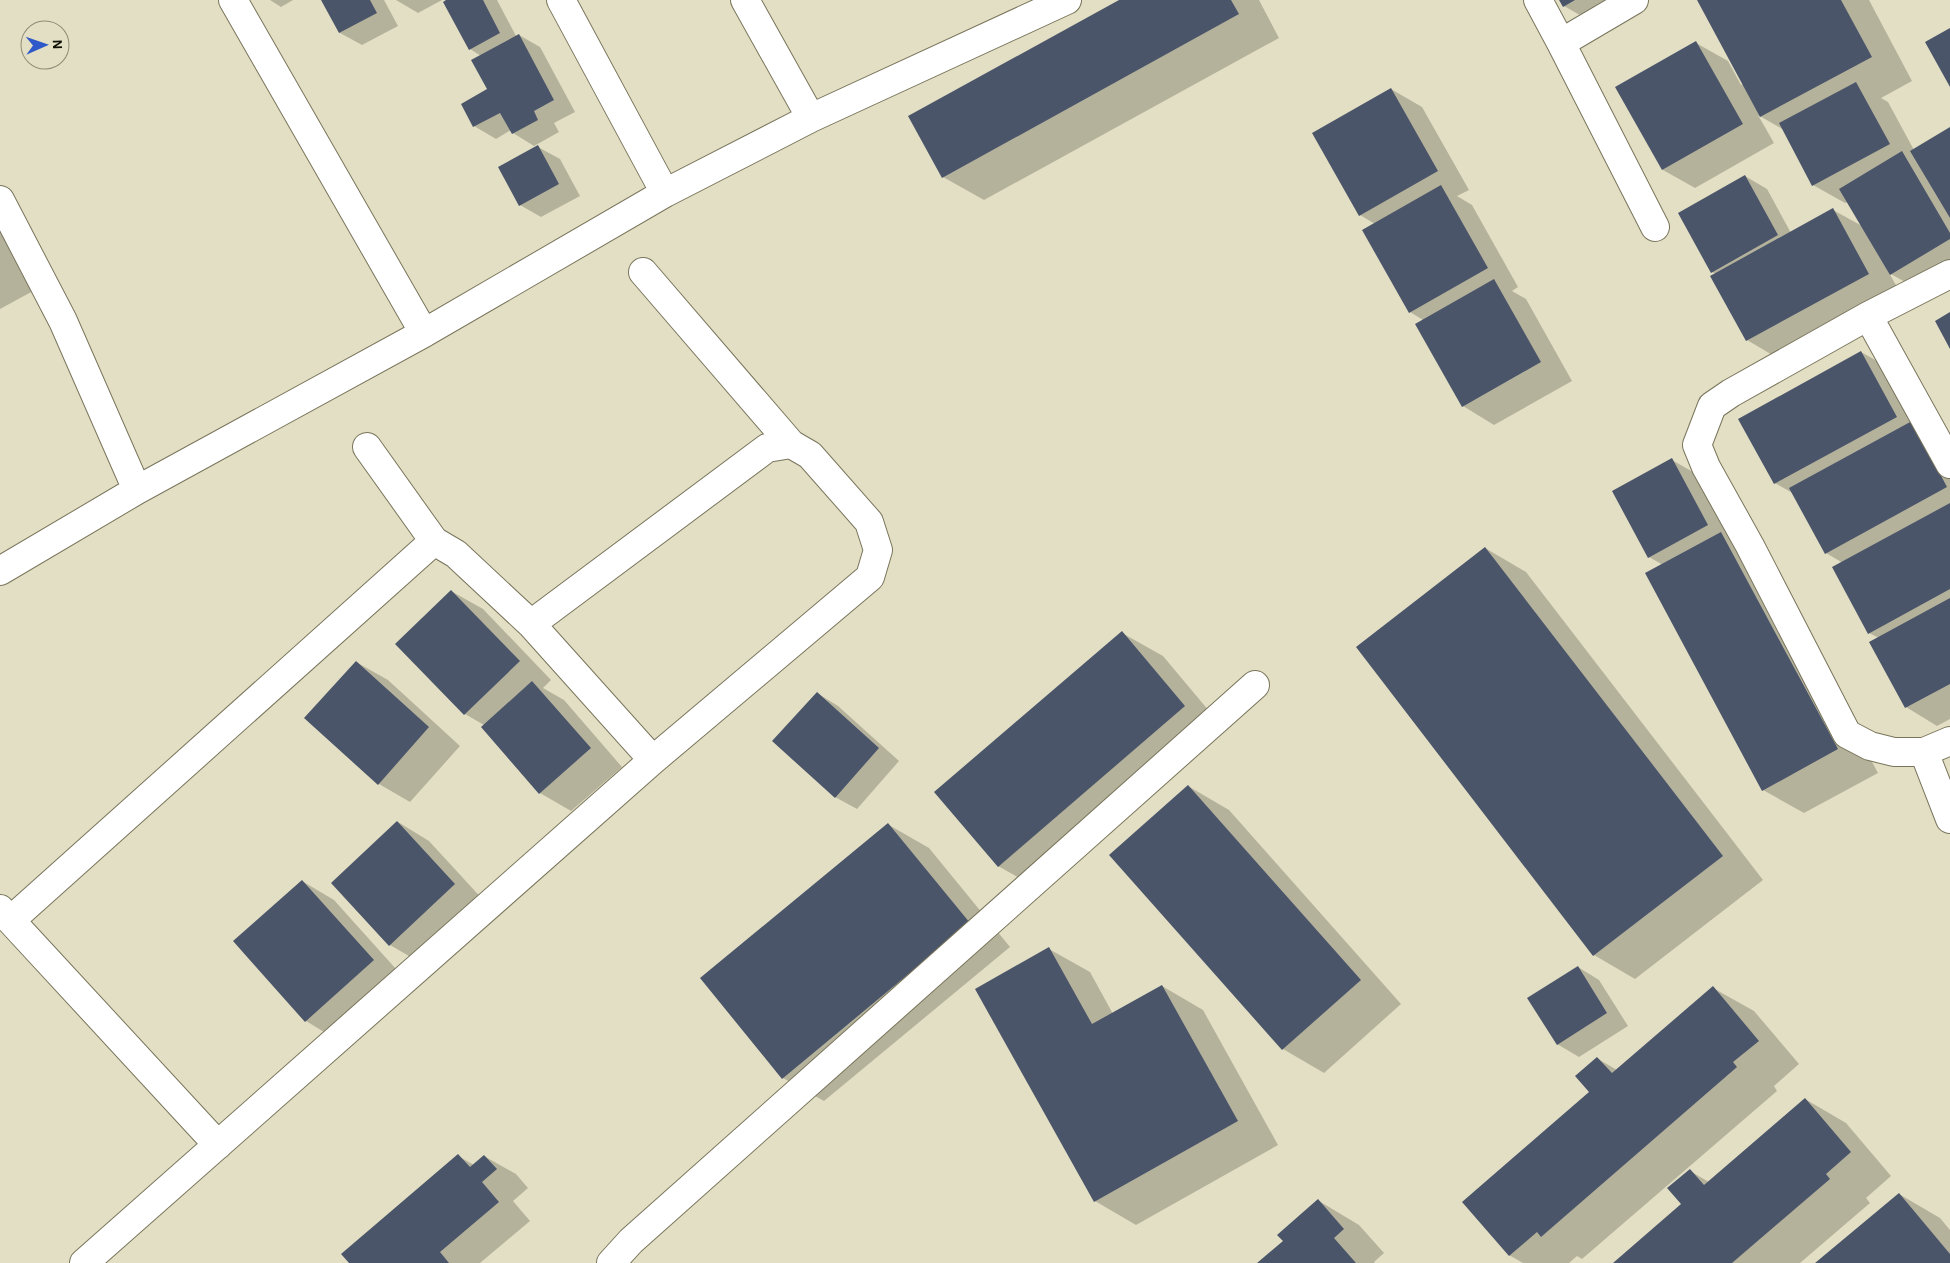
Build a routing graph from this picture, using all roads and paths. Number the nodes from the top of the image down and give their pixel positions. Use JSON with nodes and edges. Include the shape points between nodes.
{"nodes":[{"id":1,"x":233,"y":0,"type":"edge"},
{"id":2,"x":561,"y":0,"type":"edge"},
{"id":3,"x":745,"y":0,"type":"edge"},
{"id":4,"x":1067,"y":0,"type":"edge"},
{"id":5,"x":1538,"y":0,"type":"edge"},
{"id":6,"x":1634,"y":0,"type":"edge"},
{"id":7,"x":1562,"y":43,"type":"junction"},
{"id":8,"x":811,"y":118,"type":"junction"},
{"id":9,"x":665,"y":193,"type":"junction"},
{"id":10,"x":0,"y":200,"type":"edge"},
{"id":11,"x":1655,"y":227,"type":"dead end"},
{"id":12,"x":643,"y":272,"type":"dead end"},
{"id":13,"x":1950,"y":274,"type":"edge"},
{"id":14,"x":1868,"y":316,"type":"junction"},
{"id":15,"x":424,"y":333,"type":"junction"},
{"id":16,"x":790,"y":444,"type":"junction"},
{"id":17,"x":367,"y":447,"type":"dead end"},
{"id":18,"x":1950,"y":464,"type":"edge"},
{"id":19,"x":137,"y":490,"type":"junction"},
{"id":20,"x":434,"y":541,"type":"junction"},
{"id":21,"x":0,"y":572,"type":"edge"},
{"id":22,"x":531,"y":624,"type":"junction"},
{"id":23,"x":1255,"y":685,"type":"dead end"},
{"id":24,"x":1950,"y":741,"type":"edge"},
{"id":25,"x":1924,"y":752,"type":"junction"},
{"id":26,"x":653,"y":760,"type":"junction"},
{"id":27,"x":1950,"y":819,"type":"edge"},
{"id":28,"x":6,"y":915,"type":"edge"},
{"id":29,"x":218,"y":1146,"type":"junction"},
{"id":30,"x":84,"y":1263,"type":"edge"},
{"id":31,"x":611,"y":1263,"type":"edge"}],
"edges":[{"from":1,"to":15,"type":"street"},
{"from":2,"to":9,"type":"street"},
{"from":3,"to":8,"type":"street"},
{"from":4,"to":8,"type":"street"},
{"from":5,"to":7,"type":"street"},
{"from":6,"to":7,"type":"street"},
{"from":7,"to":11,"type":"street"},
{"from":8,"to":9,"type":"street"},
{"from":9,"to":15,"type":"street"},
{"from":10,"to":19,"type":"street","via":[[63,321]]},
{"from":12,"to":16,"type":"street"},
{"from":13,"to":14,"type":"street"},
{"from":14,"to":18,"type":"street"},
{"from":14,"to":25,"type":"street","via":[[1731,392],[1712,406],[1697,445],[1847,734],[1870,746],[1894,752]]},
{"from":15,"to":19,"type":"street"},
{"from":16,"to":22,"type":"street","via":[[767,448]]},
{"from":16,"to":26,"type":"street","via":[[810,455],[869,522],[878,550],[870,577]]},
{"from":17,"to":20,"type":"street"},
{"from":19,"to":21,"type":"street"},
{"from":20,"to":22,"type":"street","via":[[456,554]]},
{"from":20,"to":28,"type":"street"},
{"from":22,"to":26,"type":"street"},
{"from":23,"to":31,"type":"street","via":[[631,1241]]},
{"from":24,"to":25,"type":"street"},
{"from":25,"to":27,"type":"street"},
{"from":26,"to":29,"type":"street"},
{"from":28,"to":29,"type":"street"},
{"from":29,"to":30,"type":"street"}]}
